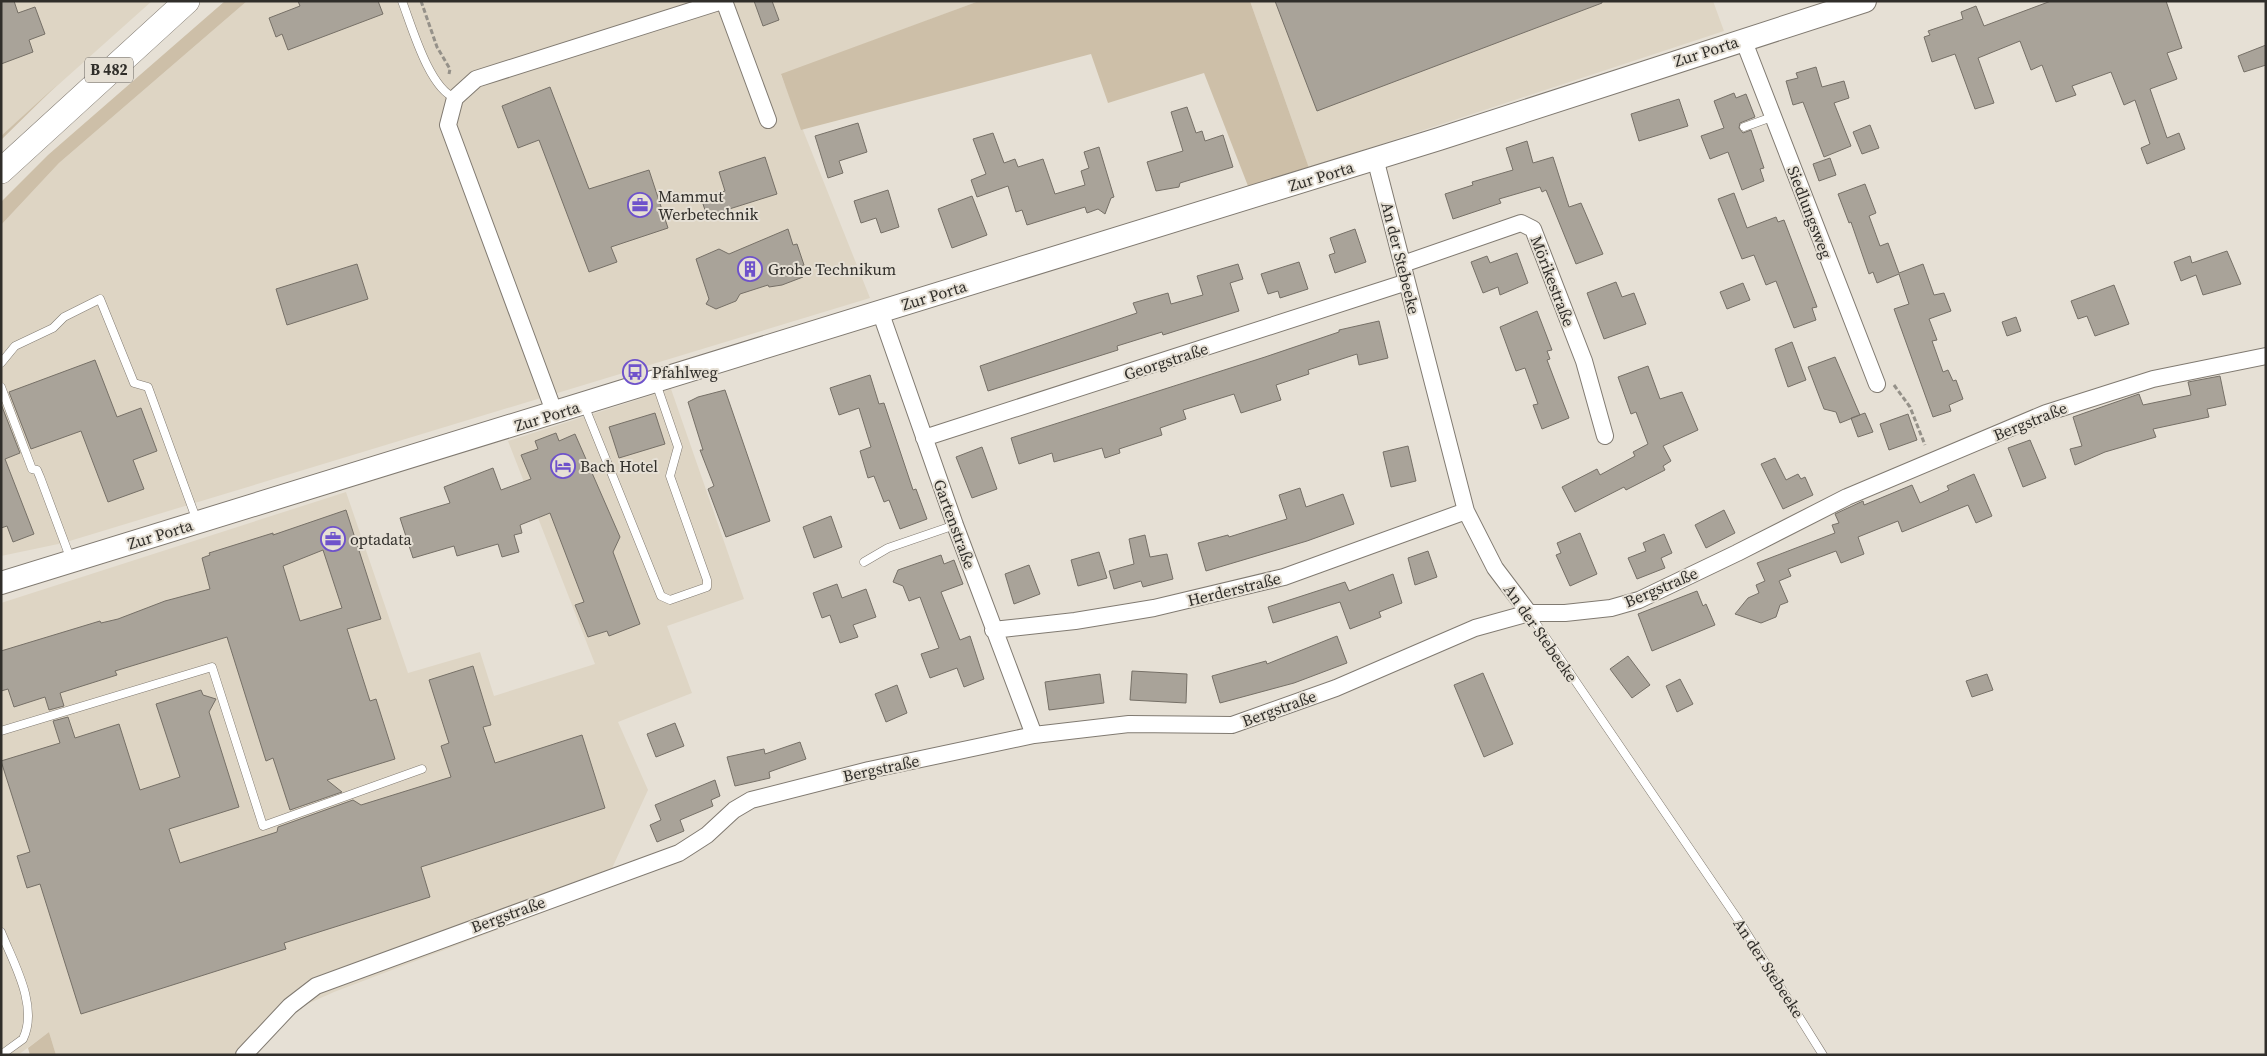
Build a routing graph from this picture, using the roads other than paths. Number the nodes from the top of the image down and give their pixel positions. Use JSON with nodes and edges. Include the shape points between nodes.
{"nodes":[{"id":1,"x":187,"y":1,"type":"edge"},
{"id":2,"x":402,"y":1,"type":"edge"},
{"id":3,"x":723,"y":1,"type":"edge"},
{"id":4,"x":1864,"y":1,"type":"edge"},
{"id":5,"x":1744,"y":39,"type":"junction"},
{"id":6,"x":455,"y":98,"type":"junction"},
{"id":7,"x":1772,"y":117,"type":"junction"},
{"id":8,"x":768,"y":120,"type":"dead end"},
{"id":9,"x":1744,"y":127,"type":"dead end"},
{"id":10,"x":1375,"y":158,"type":"junction"},
{"id":11,"x":1,"y":171,"type":"edge"},
{"id":12,"x":1403,"y":264,"type":"junction"},
{"id":13,"x":1407,"y":282,"type":"junction"},
{"id":14,"x":880,"y":311,"type":"junction"},
{"id":15,"x":2266,"y":356,"type":"edge"},
{"id":16,"x":1,"y":364,"type":"edge"},
{"id":17,"x":656,"y":382,"type":"junction"},
{"id":18,"x":1877,"y":384,"type":"road end"},
{"id":19,"x":1,"y":387,"type":"edge"},
{"id":20,"x":584,"y":405,"type":"junction"},
{"id":21,"x":555,"y":414,"type":"junction"},
{"id":22,"x":1605,"y":436,"type":"dead end"},
{"id":23,"x":924,"y":438,"type":"junction"},
{"id":24,"x":1466,"y":511,"type":"junction"},
{"id":25,"x":198,"y":523,"type":"junction"},
{"id":26,"x":955,"y":526,"type":"junction"},
{"id":27,"x":72,"y":562,"type":"junction"},
{"id":28,"x":864,"y":562,"type":"dead end"},
{"id":29,"x":1,"y":584,"type":"edge"},
{"id":30,"x":1529,"y":613,"type":"junction"},
{"id":31,"x":993,"y":630,"type":"junction"},
{"id":32,"x":1,"y":731,"type":"edge"},
{"id":33,"x":1034,"y":735,"type":"junction"},
{"id":34,"x":422,"y":769,"type":"dead end"},
{"id":35,"x":1,"y":932,"type":"edge"},
{"id":36,"x":1,"y":1054,"type":"edge"},
{"id":37,"x":244,"y":1055,"type":"edge"},
{"id":38,"x":1823,"y":1055,"type":"edge"}],
"edges":[{"from":1,"to":11,"type":"main road","number":"B 482"},
{"from":2,"to":6,"type":"lane","via":[[426,62],[446,95]]},
{"from":3,"to":6,"type":"street","via":[[476,79]]},
{"from":3,"to":8,"type":"street"},
{"from":4,"to":5,"type":"main road","name":"Zur Porta"},
{"from":5,"to":7,"type":"street","name":"Siedlungsweg"},
{"from":5,"to":10,"type":"main road","name":"Zur Porta"},
{"from":6,"to":21,"type":"street","via":[[448,125]]},
{"from":7,"to":9,"type":"lane"},
{"from":7,"to":18,"type":"street","name":"Siedlungsweg"},
{"from":10,"to":12,"type":"street","name":"An der Stebeeke"},
{"from":10,"to":14,"type":"main road","name":"Zur Porta"},
{"from":12,"to":13,"type":"street","name":"An der Stebeeke"},
{"from":12,"to":22,"type":"street","name":"Mörikestraße","via":[[1521,223],[1533,229],[1584,361]]},
{"from":13,"to":23,"type":"street","name":"Georgstraße"},
{"from":13,"to":24,"type":"street","name":"An der Stebeeke"},
{"from":14,"to":17,"type":"main road","name":"Zur Porta"},
{"from":14,"to":23,"type":"street","name":"Gartenstraße"},
{"from":15,"to":30,"type":"street","name":"Bergstraße","via":[[2153,379],[2064,407],[1847,496],[1639,600],[1611,608]]},
{"from":16,"to":25,"type":"lane","via":[[15,346],[53,328],[64,317],[100,299],[134,383],[148,387]]},
{"from":17,"to":20,"type":"main road","name":"Zur Porta"},
{"from":17,"to":20,"type":"lane","via":[[678,447],[670,476],[707,580],[707,587],[670,600],[661,596]]},
{"from":19,"to":27,"type":"lane"},
{"from":20,"to":21,"type":"main road","name":"Zur Porta"},
{"from":21,"to":25,"type":"main road","name":"Zur Porta"},
{"from":23,"to":26,"type":"street","name":"Gartenstraße"},
{"from":24,"to":30,"type":"street","name":"An der Stebeeke","via":[[1495,568]]},
{"from":24,"to":31,"type":"street","name":"Herderstraße","via":[[1284,577],[1154,608]]},
{"from":25,"to":27,"type":"main road","name":"Zur Porta"},
{"from":26,"to":28,"type":"lane","via":[[888,548]]},
{"from":26,"to":31,"type":"street","name":"Gartenstraße"},
{"from":27,"to":29,"type":"main road","name":"Zur Porta"},
{"from":30,"to":33,"type":"street","name":"Bergstraße","via":[[1475,628],[1336,688],[1232,724],[1129,724]]},
{"from":30,"to":38,"type":"lane","name":"An der Stebeeke","via":[[1739,921]]},
{"from":31,"to":33,"type":"street","name":"Gartenstraße"},
{"from":32,"to":34,"type":"lane","via":[[212,667],[262,826]]},
{"from":33,"to":37,"type":"street","name":"Bergstraße","via":[[869,770],[751,800],[679,853],[316,986],[290,1006]]},
{"from":35,"to":36,"type":"lane","via":[[26,998],[28,1014],[23,1039]]}]}
